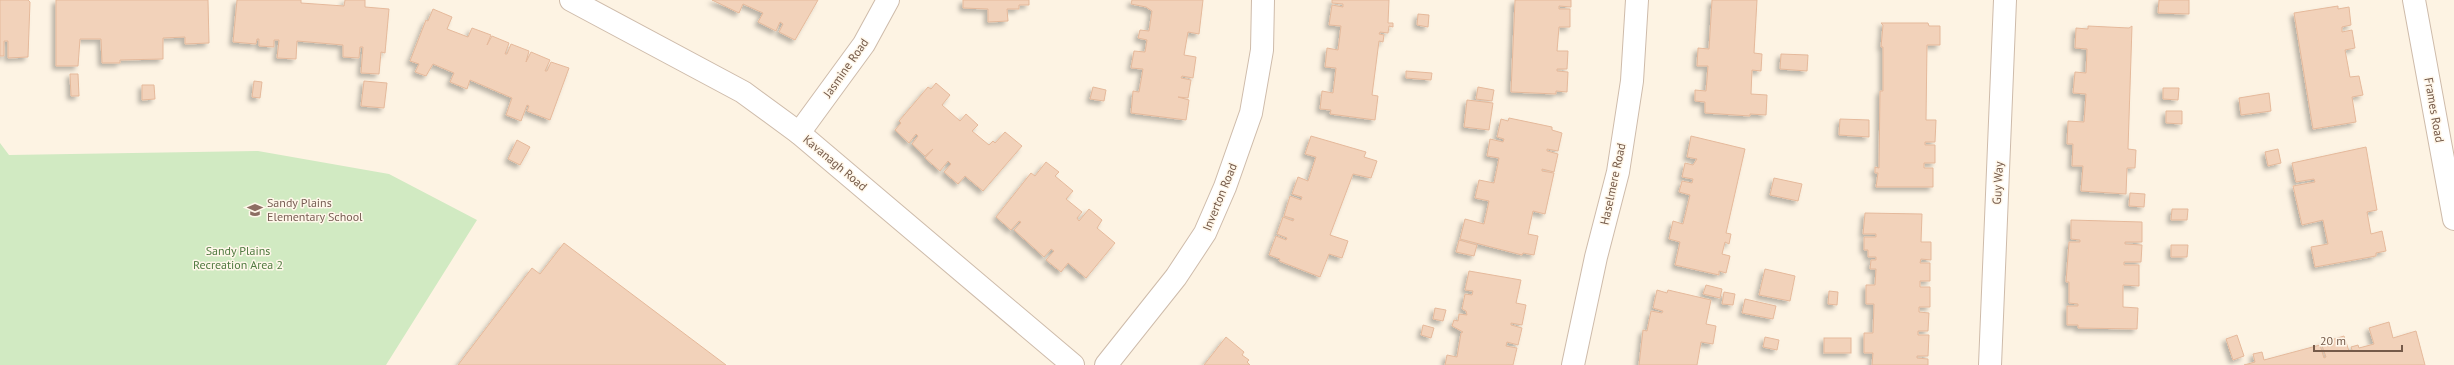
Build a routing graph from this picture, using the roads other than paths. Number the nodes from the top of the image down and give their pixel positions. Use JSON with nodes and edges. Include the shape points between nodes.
{"nodes":[{"id":1,"x":571,"y":0,"type":"edge"},
{"id":2,"x":888,"y":0,"type":"edge"},
{"id":3,"x":1263,"y":0,"type":"edge"},
{"id":4,"x":1638,"y":0,"type":"edge"},
{"id":5,"x":2005,"y":0,"type":"edge"},
{"id":6,"x":2414,"y":0,"type":"edge"},
{"id":7,"x":799,"y":133,"type":"junction"},
{"id":8,"x":2454,"y":219,"type":"edge"},
{"id":9,"x":1073,"y":365,"type":"edge"},
{"id":10,"x":1106,"y":365,"type":"edge"},
{"id":11,"x":1573,"y":365,"type":"edge"},
{"id":12,"x":1990,"y":365,"type":"edge"}],
"edges":[{"from":1,"to":7,"type":"street","name":"Kavanagh Road","via":[[743,92]]},
{"from":2,"to":7,"type":"street","name":"Jasmine Road","via":[[864,44]]},
{"from":3,"to":10,"type":"street","name":"Inverton Road","via":[[1262,50],[1251,113],[1205,234],[1176,277]]},
{"from":4,"to":11,"type":"street","name":"Haselmere Road","via":[[1632,81],[1618,172],[1596,257]]},
{"from":5,"to":12,"type":"street","name":"Guy Way"},
{"from":6,"to":8,"type":"street","name":"Frames Road"},
{"from":7,"to":9,"type":"street","name":"Kavanagh Road"}]}
